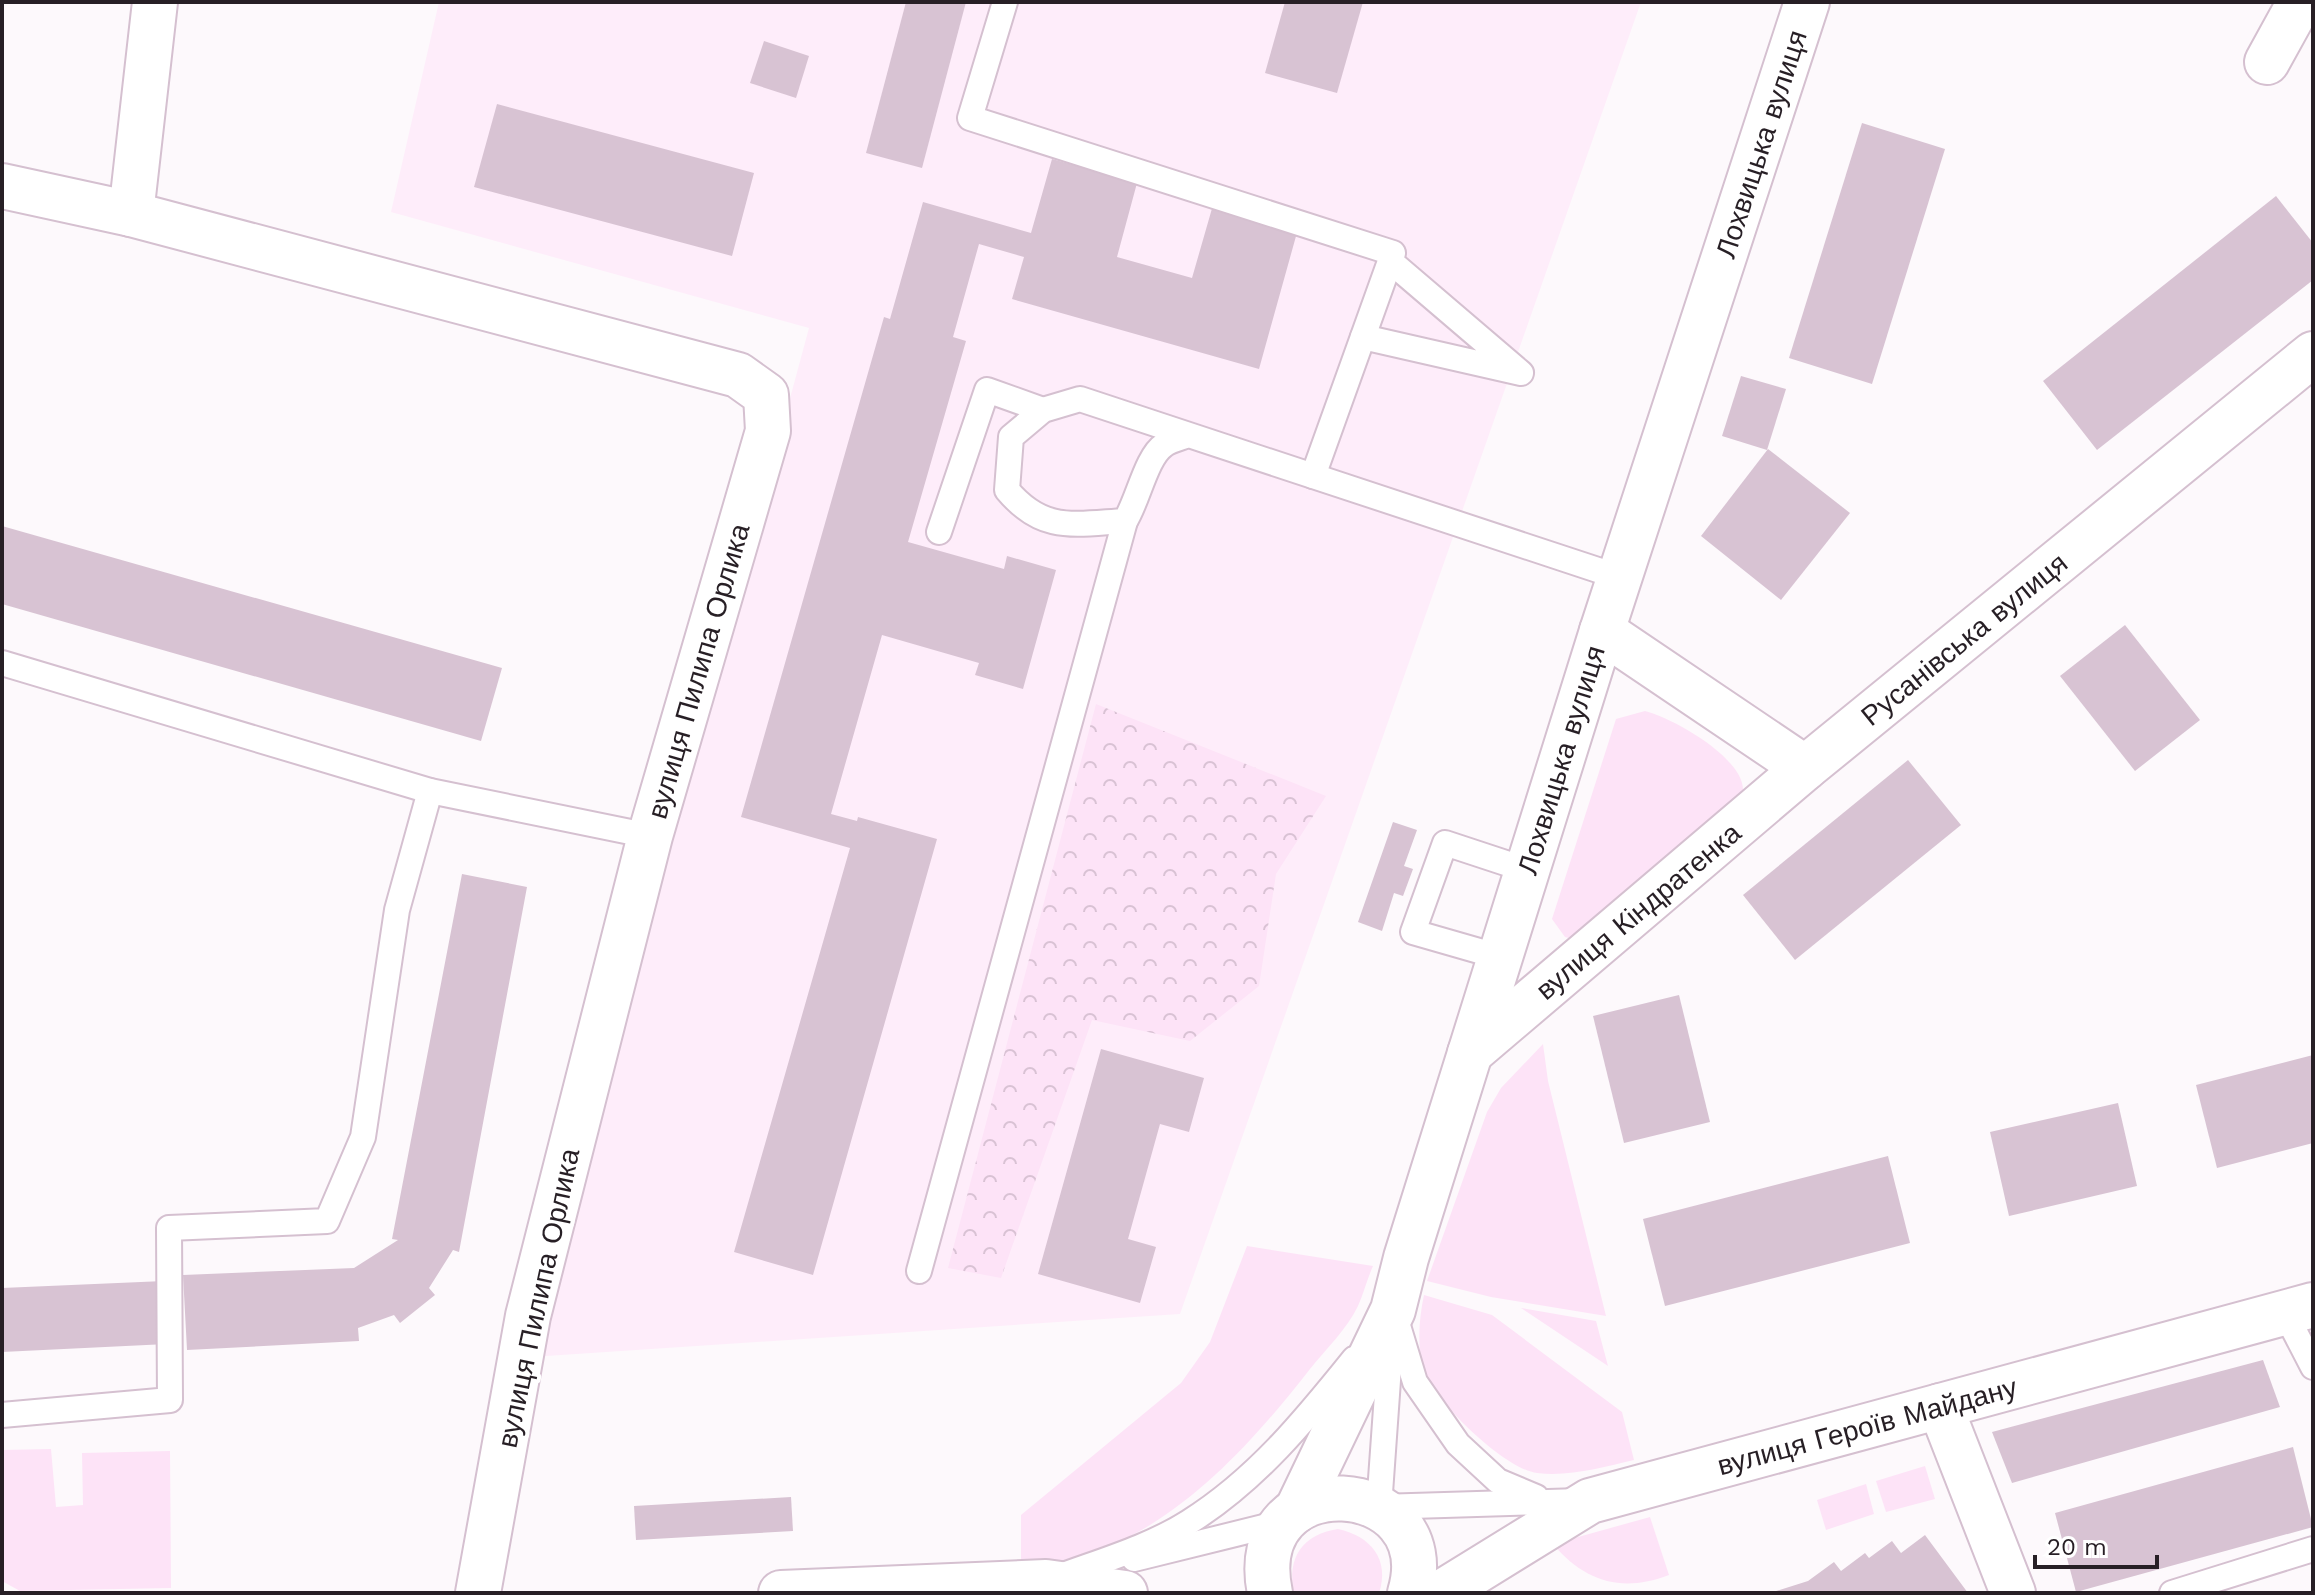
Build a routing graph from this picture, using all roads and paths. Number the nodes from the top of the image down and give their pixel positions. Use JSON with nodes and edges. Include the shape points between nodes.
{"nodes":[{"id":1,"x":155,"y":2,"type":"edge"},
{"id":2,"x":1005,"y":2,"type":"edge"},
{"id":3,"x":1807,"y":2,"type":"edge"},
{"id":4,"x":2300,"y":2,"type":"edge"},
{"id":5,"x":2267,"y":62,"type":"dead end"},
{"id":6,"x":2,"y":186,"type":"edge"},
{"id":7,"x":131,"y":214,"type":"junction"},
{"id":8,"x":1390,"y":261,"type":"junction"},
{"id":9,"x":1363,"y":337,"type":"junction"},
{"id":10,"x":2313,"y":354,"type":"edge"},
{"id":11,"x":1043,"y":410,"type":"junction"},
{"id":12,"x":1188,"y":435,"type":"junction"},
{"id":13,"x":1313,"y":476,"type":"junction"},
{"id":14,"x":1125,"y":521,"type":"junction"},
{"id":15,"x":939,"y":532,"type":"dead end"},
{"id":16,"x":1619,"y":577,"type":"junction"},
{"id":17,"x":1602,"y":631,"type":"junction"},
{"id":18,"x":2,"y":663,"type":"edge"},
{"id":19,"x":1805,"y":768,"type":"junction"},
{"id":20,"x":430,"y":791,"type":"junction"},
{"id":21,"x":650,"y":836,"type":"junction"},
{"id":22,"x":1527,"y":870,"type":"junction"},
{"id":23,"x":1500,"y":957,"type":"junction"},
{"id":24,"x":1470,"y":1053,"type":"junction"},
{"id":25,"x":919,"y":1271,"type":"dead end"},
{"id":26,"x":2299,"y":1309,"type":"edge"},
{"id":27,"x":1393,"y":1310,"type":"junction"},
{"id":28,"x":2313,"y":1367,"type":"edge"},
{"id":29,"x":1940,"y":1406,"type":"junction"},
{"id":30,"x":2,"y":1415,"type":"edge"},
{"id":31,"x":1590,"y":1501,"type":"junction"},
{"id":32,"x":1379,"y":1507,"type":"junction"},
{"id":33,"x":1290,"y":1516,"type":"junction"},
{"id":34,"x":2313,"y":1549,"type":"edge"},
{"id":35,"x":1046,"y":1582,"type":"junction"},
{"id":36,"x":875,"y":1592,"type":"edge"},
{"id":37,"x":478,"y":1593,"type":"edge"},
{"id":38,"x":781,"y":1593,"type":"edge"},
{"id":39,"x":1125,"y":1593,"type":"edge"},
{"id":40,"x":1270,"y":1593,"type":"edge"},
{"id":41,"x":1410,"y":1593,"type":"edge"},
{"id":42,"x":1441,"y":1593,"type":"edge"},
{"id":43,"x":2013,"y":1593,"type":"edge"},
{"id":44,"x":2172,"y":1593,"type":"edge"}],
"edges":[{"from":1,"to":7,"type":"street"},
{"from":2,"to":8,"type":"lane","via":[[970,118],[1393,253]]},
{"from":3,"to":16,"type":"street","name":"Лохвицька вулиця"},
{"from":4,"to":5,"type":"street"},
{"from":6,"to":7,"type":"street","name":"вулиця Пилипа Орлика"},
{"from":7,"to":21,"type":"street","name":"вулиця Пилипа Орлика","via":[[738,375],[766,395],[768,431]]},
{"from":8,"to":9,"type":"lane"},
{"from":8,"to":9,"type":"lane","via":[[1521,373]]},
{"from":9,"to":13,"type":"lane"},
{"from":10,"to":19,"type":"street","name":"Русанівська вулиця"},
{"from":11,"to":12,"type":"lane","via":[[1080,399]]},
{"from":11,"to":14,"type":"lane","via":[[1011,437],[1007,490],[1025,511],[1056,524]]},
{"from":11,"to":15,"type":"lane","via":[[987,390]]},
{"from":12,"to":13,"type":"lane"},
{"from":12,"to":14,"type":"lane","via":[[1163,445],[1155,455]]},
{"from":13,"to":16,"type":"lane"},
{"from":14,"to":25,"type":"lane"},
{"from":16,"to":17,"type":"street","name":"Лохвицька вулиця"},
{"from":17,"to":19,"type":"street"},
{"from":17,"to":22,"type":"street","name":"Лохвицька вулиця"},
{"from":18,"to":20,"type":"lane"},
{"from":19,"to":24,"type":"street","name":"вулиця Кіндратенка"},
{"from":20,"to":21,"type":"lane"},
{"from":20,"to":30,"type":"lane","via":[[397,910],[363,1137],[327,1221],[169,1228],[170,1400]]},
{"from":21,"to":37,"type":"street","name":"вулиця Пилипа Орлика","via":[[528,1316]]},
{"from":22,"to":23,"type":"street","name":"Лохвицька вулиця"},
{"from":22,"to":23,"type":"lane","via":[[1445,843],[1413,932]]},
{"from":23,"to":24,"type":"street","name":"Лохвицька вулиця"},
{"from":24,"to":27,"type":"street","name":"Лохвицька вулиця"},
{"from":26,"to":28,"type":"lane"},
{"from":26,"to":29,"type":"street","name":"вулиця Героїв Майдану"},
{"from":27,"to":31,"type":"lane","via":[[1415,1382],[1458,1444],[1498,1481],[1538,1497]]},
{"from":27,"to":32,"type":"lane"},
{"from":27,"to":33,"type":"street","name":"Лохвицька вулиця"},
{"from":27,"to":35,"type":"lane","via":[[1305,1420],[1254,1473],[1187,1523]]},
{"from":29,"to":31,"type":"street","name":"вулиця Героїв Майдану"},
{"from":29,"to":43,"type":"street"},
{"from":31,"to":32,"type":"lane"},
{"from":31,"to":42,"type":"street","name":"вулиця Героїв Майдану"},
{"from":32,"to":33,"type":"street","via":[[1337,1496],[1316,1500]]},
{"from":32,"to":41,"type":"street","via":[[1407,1538],[1414,1558]]},
{"from":33,"to":35,"type":"lane"},
{"from":33,"to":40,"type":"street","name":"Лохвицька вулиця","via":[[1272,1543],[1267,1567]]},
{"from":34,"to":44,"type":"lane"},
{"from":35,"to":36,"type":"street"},
{"from":35,"to":39,"type":"street"},
{"from":36,"to":38,"type":"street"}]}
